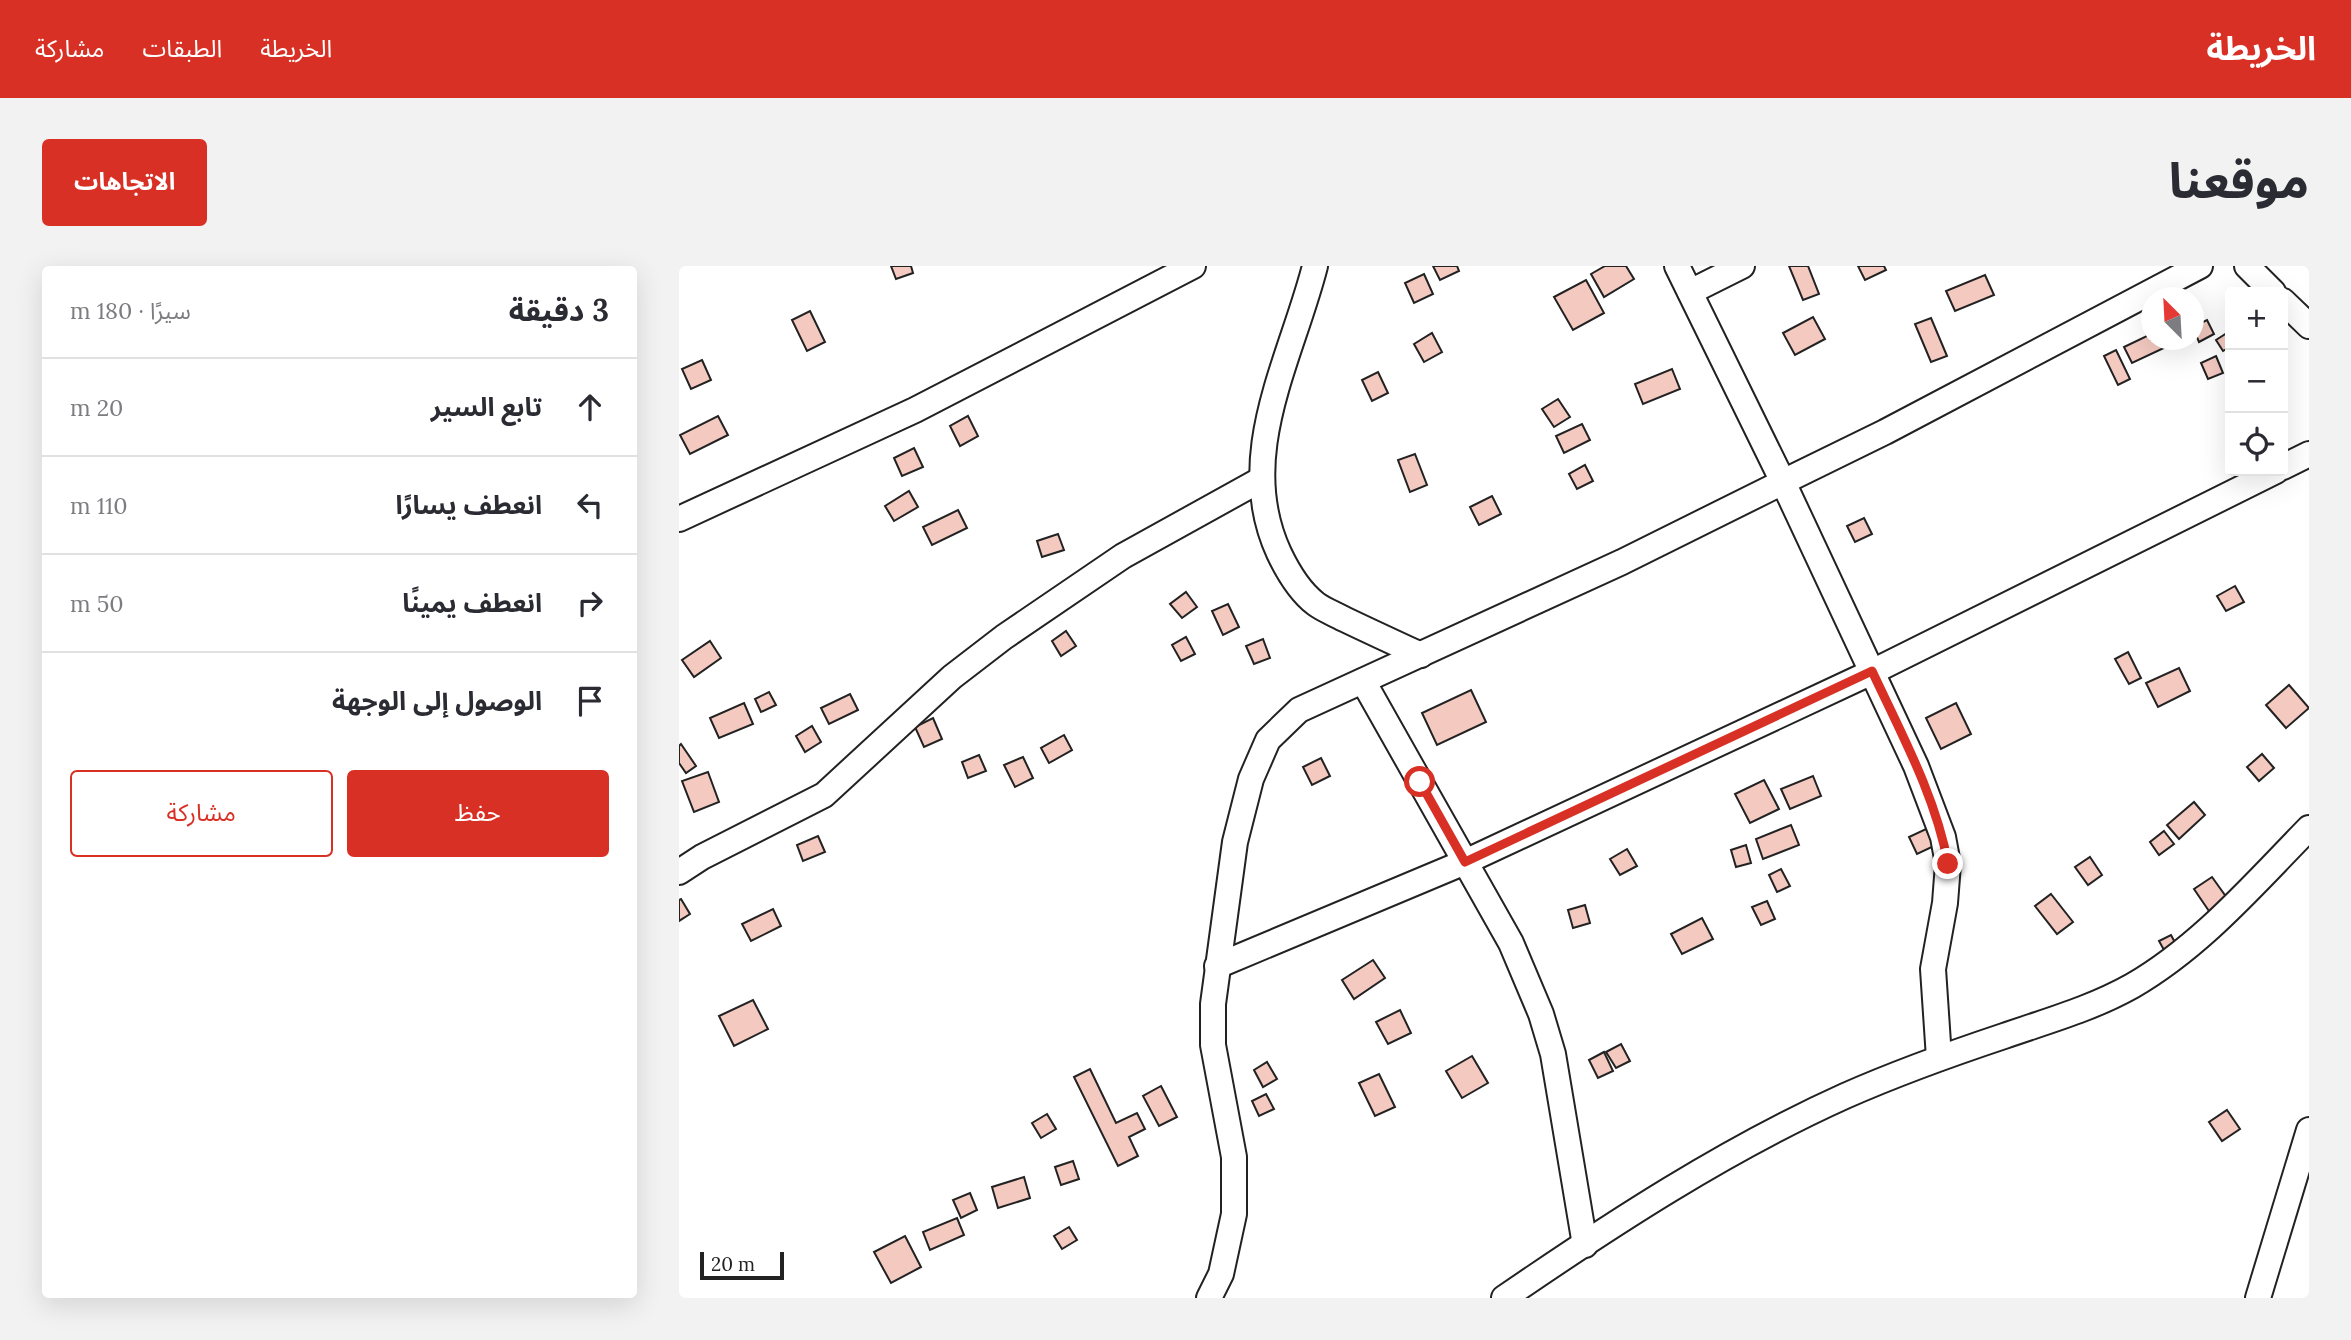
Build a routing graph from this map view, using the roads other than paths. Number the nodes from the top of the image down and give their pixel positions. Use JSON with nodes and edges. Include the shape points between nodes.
{"nodes":[{"id":1,"x":1193,"y":266,"type":"edge"},
{"id":2,"x":1315,"y":266,"type":"edge"},
{"id":3,"x":1677,"y":266,"type":"edge"},
{"id":4,"x":1742,"y":266,"type":"edge"},
{"id":5,"x":2200,"y":266,"type":"edge"},
{"id":6,"x":2247,"y":266,"type":"edge"},
{"id":7,"x":2268,"y":287,"type":"edge"},
{"id":8,"x":1690,"y":292,"type":"junction"},
{"id":9,"x":2288,"y":306,"type":"edge"},
{"id":10,"x":2309,"y":326,"type":"edge"},
{"id":11,"x":2309,"y":454,"type":"edge"},
{"id":12,"x":2288,"y":464,"type":"edge"},
{"id":13,"x":2266,"y":476,"type":"edge"},
{"id":14,"x":1262,"y":479,"type":"junction"},
{"id":15,"x":1783,"y":482,"type":"junction"},
{"id":16,"x":679,"y":519,"type":"edge"},
{"id":17,"x":1421,"y":654,"type":"junction"},
{"id":18,"x":1872,"y":671,"type":"junction"},
{"id":19,"x":1363,"y":681,"type":"junction"},
{"id":20,"x":2309,"y":828,"type":"edge"},
{"id":21,"x":1465,"y":862,"type":"junction"},
{"id":22,"x":679,"y":872,"type":"edge"},
{"id":23,"x":1217,"y":966,"type":"junction"},
{"id":24,"x":1939,"y":1058,"type":"junction"},
{"id":25,"x":2309,"y":1130,"type":"edge"},
{"id":26,"x":1585,"y":1245,"type":"junction"},
{"id":27,"x":1209,"y":1298,"type":"edge"},
{"id":28,"x":1504,"y":1298,"type":"edge"},
{"id":29,"x":2257,"y":1298,"type":"edge"}],
"edges":[{"from":1,"to":16,"type":"street","via":[[915,410]]},
{"from":2,"to":14,"type":"street","via":[[1273,396]]},
{"from":3,"to":8,"type":"street"},
{"from":4,"to":8,"type":"street"},
{"from":5,"to":15,"type":"street"},
{"from":6,"to":7,"type":"street"},
{"from":8,"to":15,"type":"street"},
{"from":9,"to":10,"type":"street"},
{"from":11,"to":12,"type":"street"},
{"from":13,"to":18,"type":"street"},
{"from":14,"to":17,"type":"street","via":[[1263,508],[1272,539],[1301,589],[1317,605]]},
{"from":14,"to":22,"type":"street","via":[[1123,556],[1004,636],[824,794]]},
{"from":15,"to":17,"type":"street"},
{"from":15,"to":18,"type":"street"},
{"from":17,"to":19,"type":"street"},
{"from":18,"to":21,"type":"street"},
{"from":18,"to":24,"type":"street","via":[[1916,766],[1943,837],[1948,864],[1933,969]]},
{"from":19,"to":21,"type":"street"},
{"from":19,"to":23,"type":"street","via":[[1299,710],[1268,740],[1251,779],[1235,842]]},
{"from":20,"to":24,"type":"street","via":[[2206,932],[2133,985],[2097,1004]]},
{"from":21,"to":23,"type":"street"},
{"from":21,"to":26,"type":"street","via":[[1511,943],[1541,1014],[1553,1054]]},
{"from":23,"to":27,"type":"street","via":[[1213,1045],[1234,1157],[1234,1214],[1221,1273]]},
{"from":24,"to":26,"type":"street","via":[[1845,1096],[1731,1154]]},
{"from":25,"to":29,"type":"street"},
{"from":26,"to":28,"type":"street"}]}
